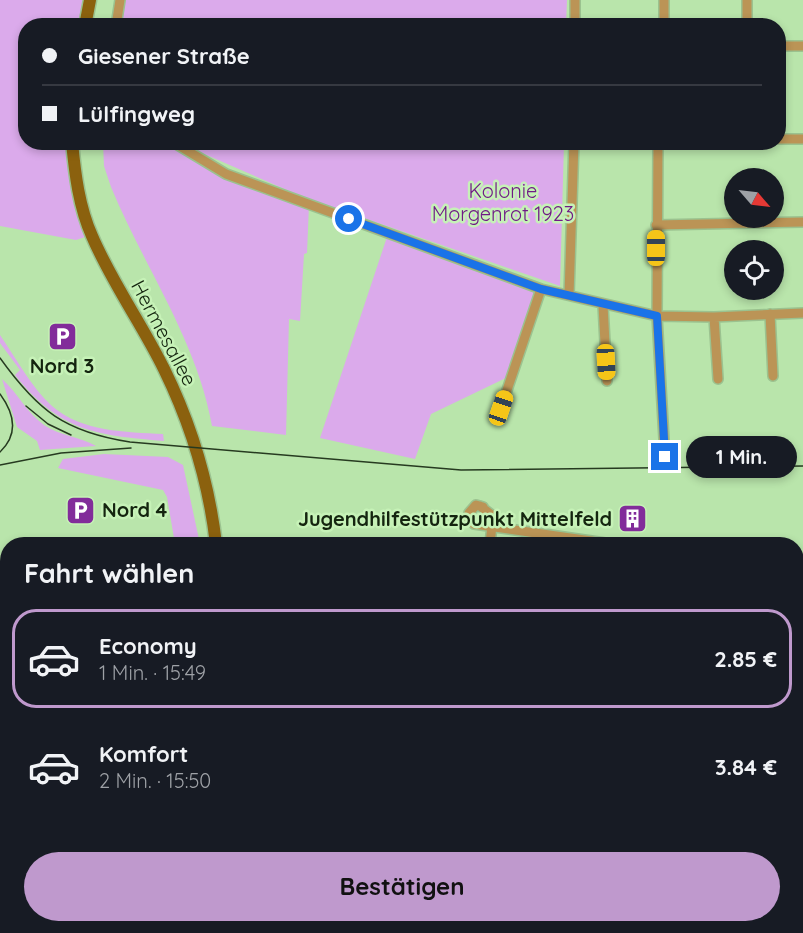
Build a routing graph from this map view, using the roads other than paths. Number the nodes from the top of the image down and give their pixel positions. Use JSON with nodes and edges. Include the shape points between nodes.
{"nodes":[{"id":1,"x":90,"y":0,"type":"edge"},
{"id":2,"x":120,"y":0,"type":"edge"},
{"id":3,"x":575,"y":0,"type":"edge"},
{"id":4,"x":664,"y":0,"type":"edge"},
{"id":5,"x":747,"y":0,"type":"edge"},
{"id":6,"x":87,"y":18,"type":"edge"},
{"id":7,"x":117,"y":18,"type":"edge"},
{"id":8,"x":575,"y":18,"type":"edge"},
{"id":9,"x":664,"y":18,"type":"edge"},
{"id":10,"x":747,"y":18,"type":"edge"},
{"id":11,"x":786,"y":46,"type":"edge"},
{"id":12,"x":803,"y":46,"type":"edge"},
{"id":13,"x":786,"y":139,"type":"edge"},
{"id":14,"x":803,"y":139,"type":"edge"},
{"id":15,"x":73,"y":150,"type":"edge"},
{"id":16,"x":186,"y":150,"type":"edge"},
{"id":17,"x":574,"y":150,"type":"edge"},
{"id":18,"x":658,"y":150,"type":"edge"},
{"id":19,"x":803,"y":222,"type":"edge"},
{"id":20,"x":656,"y":225,"type":"junction"},
{"id":21,"x":541,"y":289,"type":"junction"},
{"id":22,"x":569,"y":295,"type":"junction"},
{"id":23,"x":603,"y":305,"type":"junction"},
{"id":24,"x":803,"y":313,"type":"edge"},
{"id":25,"x":770,"y":314,"type":"junction"},
{"id":26,"x":657,"y":316,"type":"junction"},
{"id":27,"x":714,"y":317,"type":"junction"},
{"id":28,"x":773,"y":376,"type":"dead end"},
{"id":29,"x":718,"y":379,"type":"dead end"},
{"id":30,"x":607,"y":381,"type":"dead end"},
{"id":31,"x":501,"y":408,"type":"dead end"},
{"id":32,"x":665,"y":457,"type":"dead end"},
{"id":33,"x":492,"y":526,"type":"junction"},
{"id":34,"x":215,"y":537,"type":"edge"},
{"id":35,"x":491,"y":537,"type":"edge"},
{"id":36,"x":565,"y":537,"type":"edge"}],
"edges":[{"from":1,"to":6,"type":"main road"},
{"from":2,"to":7,"type":"street"},
{"from":3,"to":8,"type":"street"},
{"from":4,"to":9,"type":"street"},
{"from":5,"to":10,"type":"street"},
{"from":11,"to":12,"type":"street"},
{"from":13,"to":14,"type":"street"},
{"from":15,"to":34,"type":"main road","name":"Hermesallee","via":[[75,177],[91,235],[164,369],[188,424],[207,485]]},
{"from":16,"to":21,"type":"street","via":[[226,174]]},
{"from":17,"to":22,"type":"street"},
{"from":18,"to":20,"type":"street"},
{"from":19,"to":20,"type":"street"},
{"from":20,"to":26,"type":"street"},
{"from":21,"to":22,"type":"street"},
{"from":21,"to":31,"type":"street"},
{"from":22,"to":23,"type":"street"},
{"from":23,"to":26,"type":"street"},
{"from":23,"to":30,"type":"street"},
{"from":24,"to":25,"type":"street"},
{"from":25,"to":27,"type":"street"},
{"from":25,"to":28,"type":"street"},
{"from":26,"to":27,"type":"street"},
{"from":26,"to":32,"type":"street"},
{"from":27,"to":29,"type":"street"},
{"from":33,"to":33,"type":"street","via":[[493,516],[481,506],[472,508],[470,519],[474,524]]},
{"from":33,"to":35,"type":"street"},
{"from":33,"to":36,"type":"street"}]}
